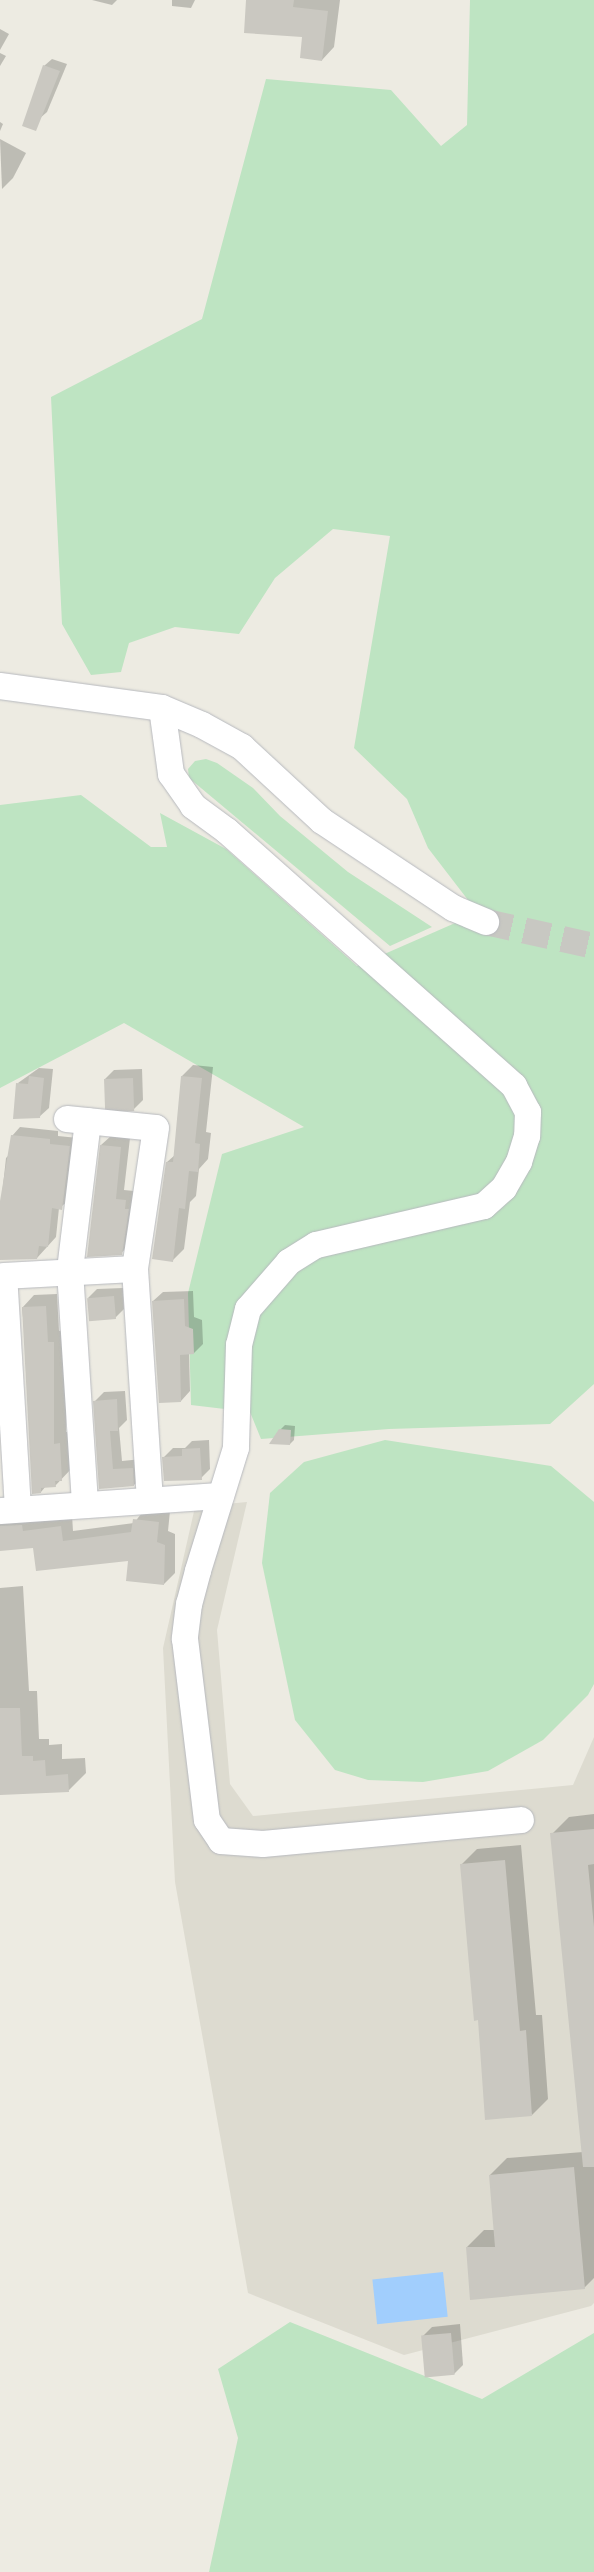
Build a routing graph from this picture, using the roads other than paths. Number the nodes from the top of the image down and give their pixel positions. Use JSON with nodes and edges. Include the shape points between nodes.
{"nodes":[{"id":1,"x":0,"y":686,"type":"edge"},
{"id":2,"x":162,"y":708,"type":"junction"},
{"id":3,"x":486,"y":922,"type":"tunnel mouth"},
{"id":4,"x":70,"y":1270,"type":"junction"},
{"id":5,"x":136,"y":1270,"type":"junction"},
{"id":6,"x":220,"y":1496,"type":"junction"},
{"id":7,"x":150,"y":1498,"type":"junction"},
{"id":8,"x":85,"y":1503,"type":"junction"},
{"id":9,"x":9,"y":1510,"type":"edge"},
{"id":10,"x":521,"y":1820,"type":"dead end"}],
"edges":[{"from":1,"to":2,"type":"street"},
{"from":2,"to":3,"type":"street","via":[[242,747],[322,821],[453,908]]},
{"from":2,"to":6,"type":"street","via":[[171,774],[193,806],[227,831],[514,1086],[528,1112],[527,1136],[519,1162],[504,1188],[484,1206],[316,1245],[289,1262],[248,1309],[239,1344],[236,1448]]},
{"from":4,"to":5,"type":"street"},
{"from":4,"to":5,"type":"street","via":[[78,1120],[156,1128]]},
{"from":4,"to":8,"type":"street"},
{"from":4,"to":9,"type":"street","via":[[4,1276]]},
{"from":5,"to":7,"type":"street"},
{"from":6,"to":7,"type":"street"},
{"from":6,"to":10,"type":"street","via":[[189,1604],[186,1639],[207,1820],[221,1841],[263,1844]]},
{"from":7,"to":8,"type":"street"},
{"from":8,"to":9,"type":"street"}]}
